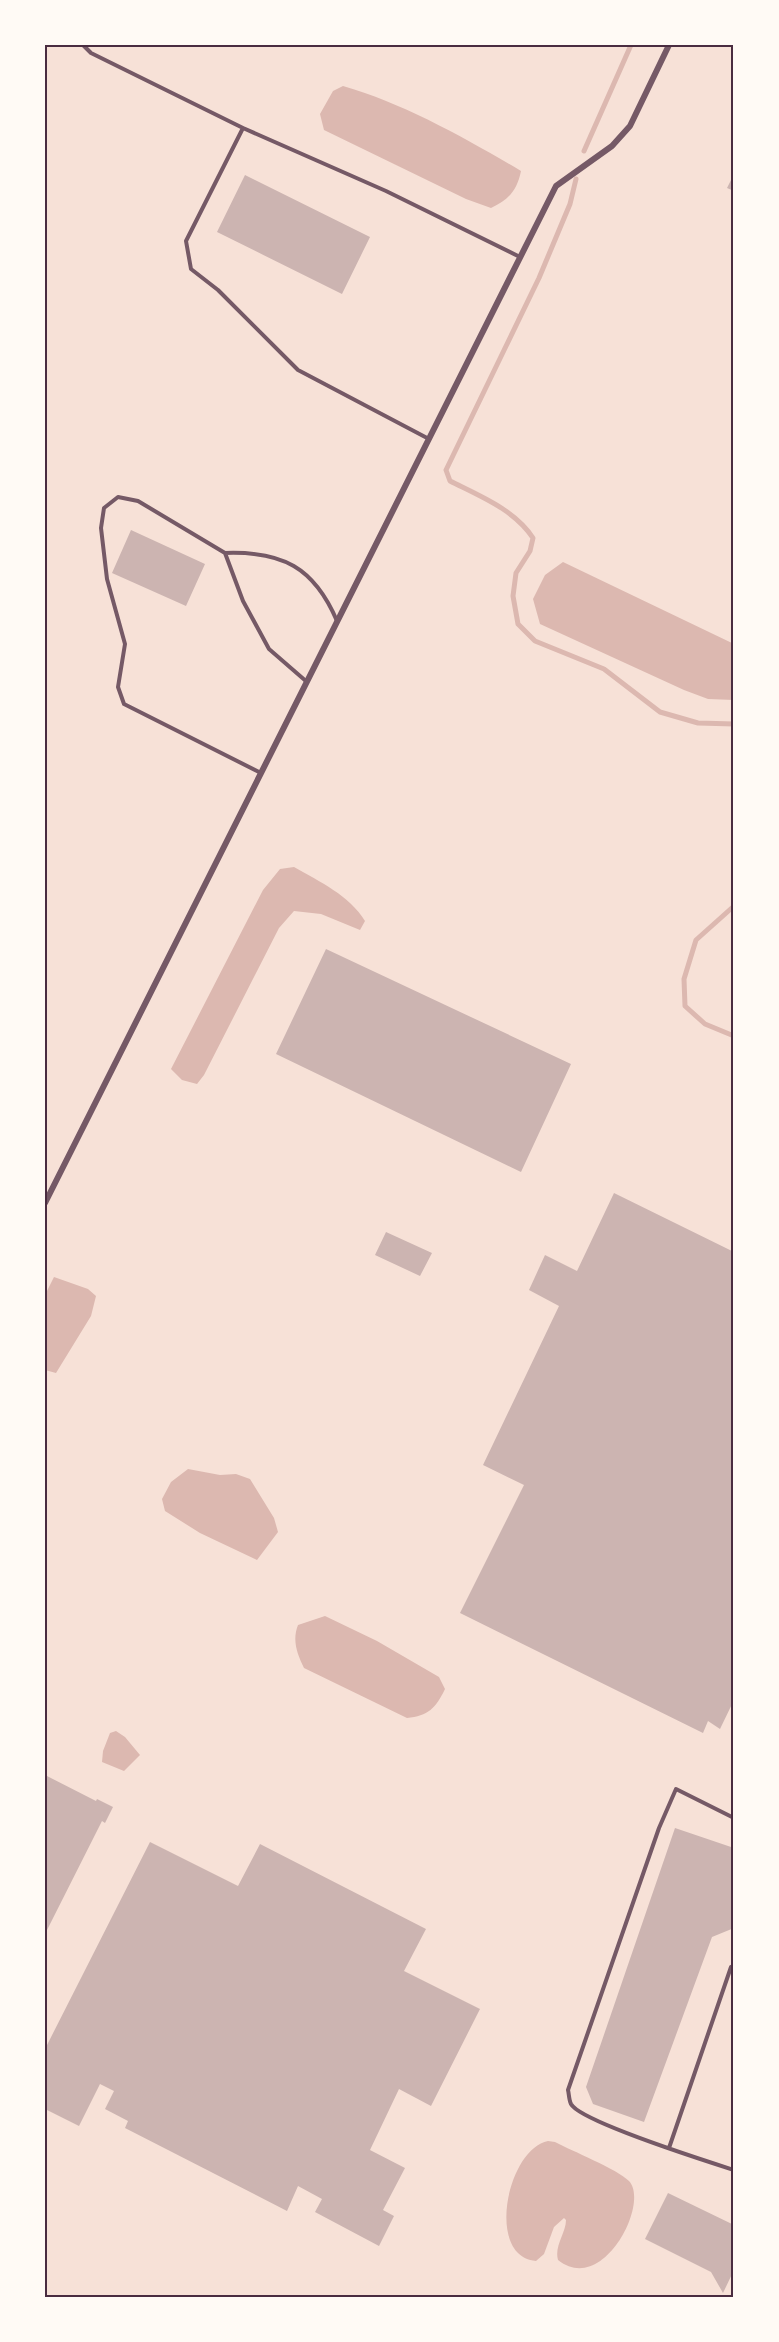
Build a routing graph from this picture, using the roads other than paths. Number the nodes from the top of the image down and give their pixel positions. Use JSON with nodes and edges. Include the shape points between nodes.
{"nodes":[{"id":1,"x":83,"y":45,"type":"edge"},
{"id":2,"x":669,"y":45,"type":"edge"},
{"id":3,"x":243,"y":128,"type":"junction"},
{"id":4,"x":520,"y":257,"type":"junction"},
{"id":5,"x":429,"y":439,"type":"junction"},
{"id":6,"x":225,"y":553,"type":"junction"},
{"id":7,"x":337,"y":622,"type":"junction"},
{"id":8,"x":307,"y":682,"type":"junction"},
{"id":9,"x":261,"y":773,"type":"junction"},
{"id":10,"x":45,"y":1203,"type":"edge"},
{"id":11,"x":734,"y":1818,"type":"edge"},
{"id":12,"x":734,"y":1966,"type":"edge"},
{"id":13,"x":669,"y":2148,"type":"junction"},
{"id":14,"x":734,"y":2170,"type":"edge"}],
"edges":[{"from":1,"to":3,"type":"lane","via":[[91,53]]},
{"from":2,"to":4,"type":"street","via":[[630,126],[612,146],[556,186]]},
{"from":3,"to":4,"type":"lane","via":[[386,191]]},
{"from":3,"to":5,"type":"lane","via":[[186,241],[191,269],[218,290],[298,370]]},
{"from":4,"to":5,"type":"street"},
{"from":5,"to":7,"type":"street"},
{"from":6,"to":7,"type":"lane","via":[[276,556],[295,567],[317,584]]},
{"from":6,"to":8,"type":"lane","via":[[243,601],[269,648]]},
{"from":6,"to":9,"type":"lane","via":[[138,501],[118,496],[104,508],[100,528],[107,579],[125,644],[118,687],[124,704]]},
{"from":7,"to":8,"type":"street"},
{"from":8,"to":9,"type":"street"},
{"from":9,"to":10,"type":"street"},
{"from":11,"to":13,"type":"lane","via":[[676,1789],[568,2090],[571,2103],[579,2112]]},
{"from":12,"to":13,"type":"lane"},
{"from":13,"to":14,"type":"lane"}]}
